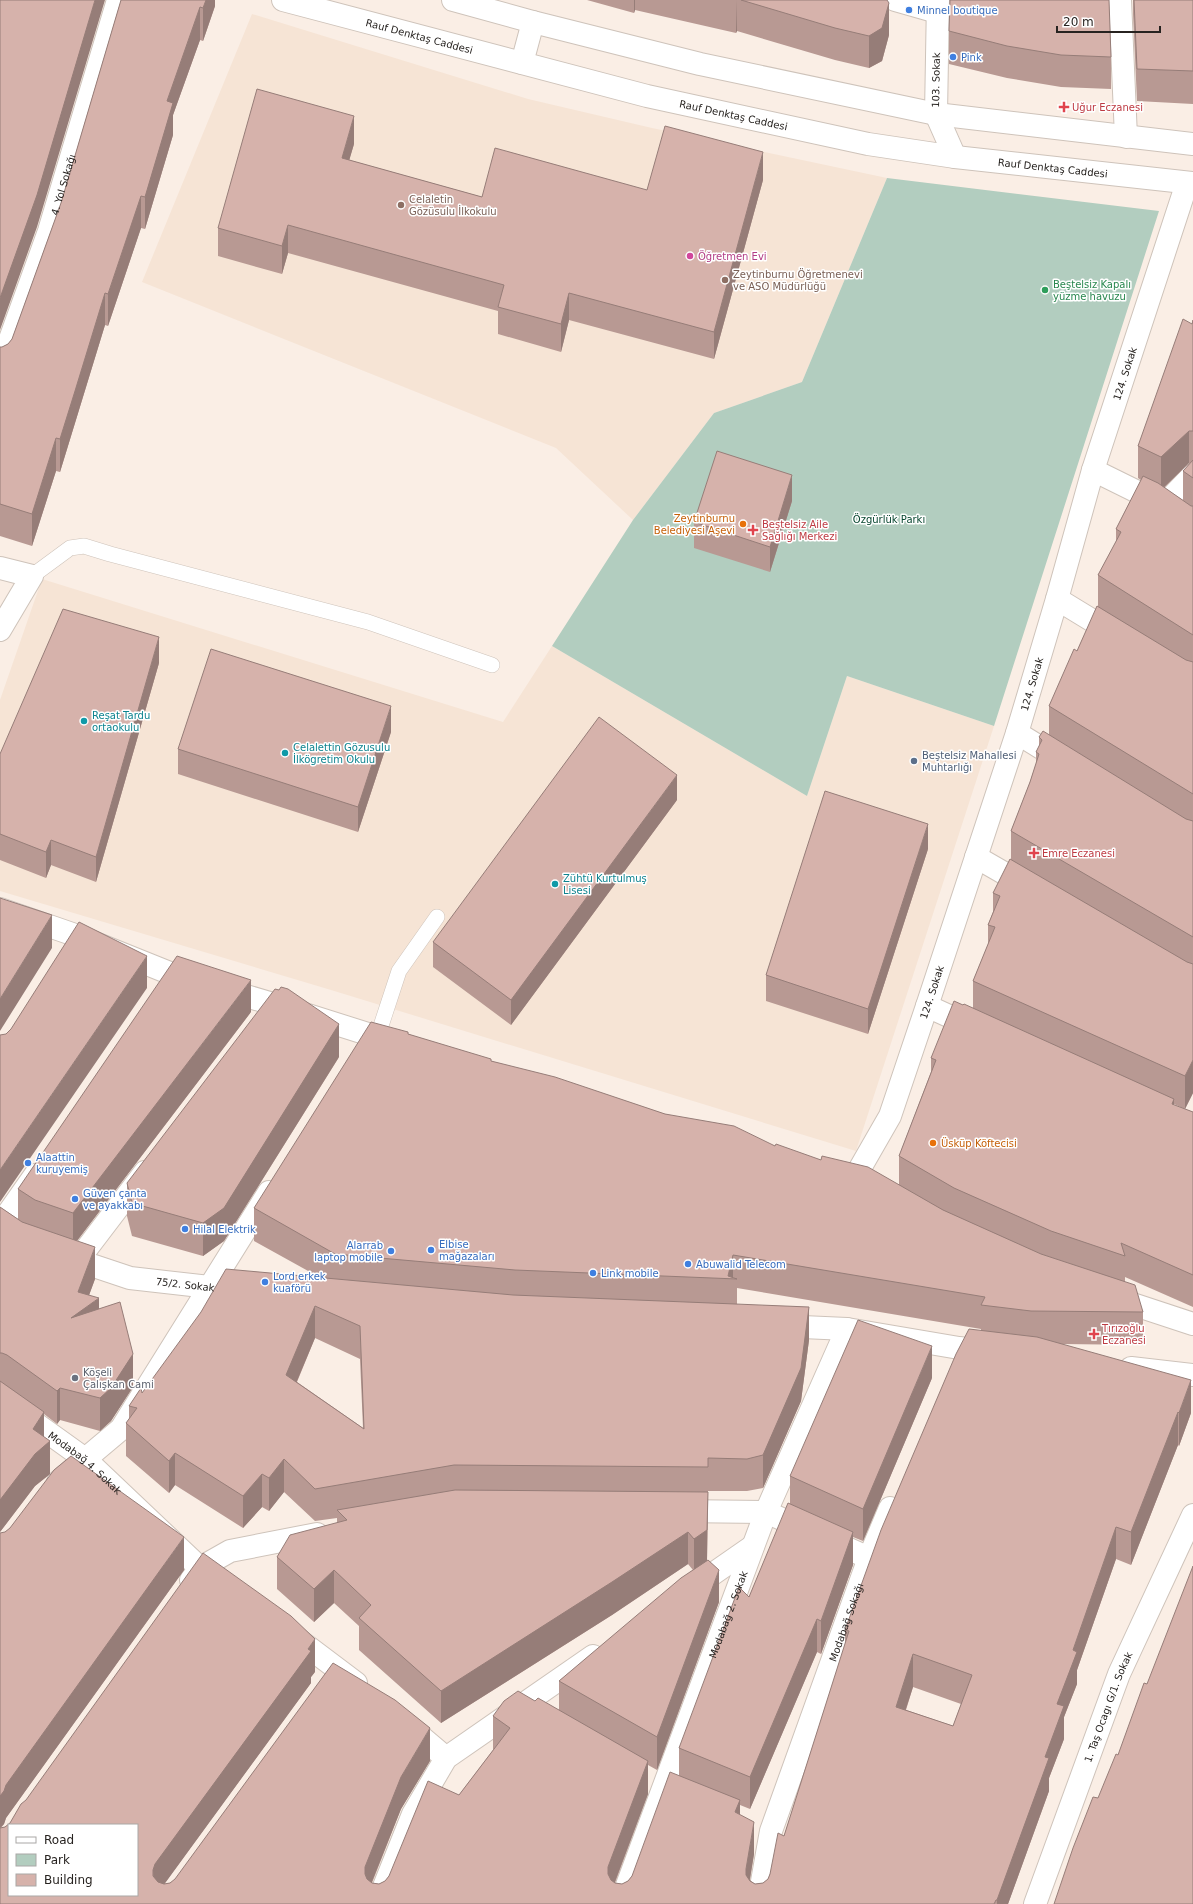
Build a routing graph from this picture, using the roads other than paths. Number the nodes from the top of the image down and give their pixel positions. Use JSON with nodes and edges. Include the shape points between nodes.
{"nodes":[{"id":1,"x":118,"y":0,"type":"edge"},
{"id":2,"x":453,"y":0,"type":"edge"},
{"id":3,"x":895,"y":0,"type":"edge"},
{"id":4,"x":1120,"y":0,"type":"edge"},
{"id":5,"x":296,"y":2,"type":"edge"},
{"id":6,"x":938,"y":6,"type":"edge"},
{"id":7,"x":533,"y":22,"type":"junction"},
{"id":8,"x":522,"y":63,"type":"junction"},
{"id":9,"x":936,"y":114,"type":"junction"},
{"id":10,"x":1126,"y":138,"type":"junction"},
{"id":11,"x":1193,"y":144,"type":"edge"},
{"id":12,"x":955,"y":157,"type":"junction"},
{"id":13,"x":1190,"y":183,"type":"edge"},
{"id":14,"x":0,"y":367,"type":"edge"},
{"id":15,"x":1093,"y":470,"type":"junction"},
{"id":16,"x":1193,"y":474,"type":"edge"},
{"id":17,"x":1164,"y":505,"type":"junction"},
{"id":18,"x":1193,"y":526,"type":"edge"},
{"id":19,"x":0,"y":568,"type":"edge"},
{"id":20,"x":32,"y":576,"type":"junction"},
{"id":21,"x":1057,"y":599,"type":"junction"},
{"id":22,"x":0,"y":630,"type":"edge"},
{"id":23,"x":1132,"y":645,"type":"edge"},
{"id":24,"x":492,"y":665,"type":"dead end"},
{"id":25,"x":1017,"y":733,"type":"junction"},
{"id":26,"x":1078,"y":770,"type":"edge"},
{"id":27,"x":976,"y":857,"type":"junction"},
{"id":28,"x":1044,"y":896,"type":"edge"},
{"id":29,"x":0,"y":909,"type":"edge"},
{"id":30,"x":437,"y":917,"type":"dead end"},
{"id":31,"x":75,"y":935,"type":"junction"},
{"id":32,"x":62,"y":955,"type":"edge"},
{"id":33,"x":172,"y":974,"type":"junction"},
{"id":34,"x":158,"y":994,"type":"edge"},
{"id":35,"x":273,"y":1004,"type":"junction"},
{"id":36,"x":927,"y":1006,"type":"junction"},
{"id":37,"x":258,"y":1022,"type":"edge"},
{"id":38,"x":992,"y":1036,"type":"edge"},
{"id":39,"x":368,"y":1041,"type":"junction"},
{"id":40,"x":415,"y":1049,"type":"edge"},
{"id":41,"x":159,"y":1154,"type":"edge"},
{"id":42,"x":46,"y":1159,"type":"edge"},
{"id":43,"x":832,"y":1170,"type":"edge"},
{"id":44,"x":280,"y":1175,"type":"edge"},
{"id":45,"x":855,"y":1177,"type":"junction"},
{"id":46,"x":875,"y":1189,"type":"edge"},
{"id":47,"x":6,"y":1229,"type":"edge"},
{"id":48,"x":50,"y":1251,"type":"edge"},
{"id":49,"x":78,"y":1260,"type":"junction"},
{"id":50,"x":209,"y":1288,"type":"junction"},
{"id":51,"x":264,"y":1292,"type":"edge"},
{"id":52,"x":1097,"y":1292,"type":"edge"},
{"id":53,"x":1193,"y":1324,"type":"edge"},
{"id":54,"x":760,"y":1325,"type":"edge"},
{"id":55,"x":847,"y":1329,"type":"junction"},
{"id":56,"x":959,"y":1348,"type":"junction"},
{"id":57,"x":1006,"y":1354,"type":"edge"},
{"id":58,"x":1115,"y":1366,"type":"edge"},
{"id":59,"x":949,"y":1370,"type":"edge"},
{"id":60,"x":1193,"y":1375,"type":"edge"},
{"id":61,"x":0,"y":1398,"type":"edge"},
{"id":62,"x":85,"y":1459,"type":"junction"},
{"id":63,"x":897,"y":1493,"type":"edge"},
{"id":64,"x":45,"y":1494,"type":"edge"},
{"id":65,"x":656,"y":1511,"type":"edge"},
{"id":66,"x":766,"y":1512,"type":"junction"},
{"id":67,"x":1193,"y":1515,"type":"edge"},
{"id":68,"x":339,"y":1530,"type":"edge"},
{"id":69,"x":753,"y":1546,"type":"junction"},
{"id":70,"x":869,"y":1558,"type":"junction"},
{"id":71,"x":200,"y":1568,"type":"junction"},
{"id":72,"x":225,"y":1586,"type":"edge"},
{"id":73,"x":181,"y":1593,"type":"edge"},
{"id":74,"x":675,"y":1600,"type":"edge"},
{"id":75,"x":275,"y":1622,"type":"edge"},
{"id":76,"x":610,"y":1644,"type":"edge"},
{"id":77,"x":338,"y":1668,"type":"junction"},
{"id":78,"x":324,"y":1687,"type":"edge"},
{"id":79,"x":374,"y":1698,"type":"edge"},
{"id":80,"x":520,"y":1706,"type":"junction"},
{"id":81,"x":392,"y":1713,"type":"edge"},
{"id":82,"x":541,"y":1718,"type":"edge"},
{"id":83,"x":446,"y":1758,"type":"junction"},
{"id":84,"x":643,"y":1776,"type":"edge"},
{"id":85,"x":663,"y":1788,"type":"junction"},
{"id":86,"x":685,"y":1796,"type":"edge"},
{"id":87,"x":749,"y":1822,"type":"edge"},
{"id":88,"x":770,"y":1831,"type":"junction"},
{"id":89,"x":377,"y":1904,"type":"edge"},
{"id":90,"x":620,"y":1904,"type":"edge"},
{"id":91,"x":758,"y":1904,"type":"edge"},
{"id":92,"x":1035,"y":1904,"type":"edge"}],
"edges":[{"from":1,"to":14,"type":"street","name":"4. Yol Sokağı","via":[[49,231]]},
{"from":2,"to":7,"type":"street"},
{"from":3,"to":6,"type":"street"},
{"from":4,"to":10,"type":"street"},
{"from":5,"to":8,"type":"street","name":"Rauf Denktaş Caddesi"},
{"from":6,"to":9,"type":"street","name":"103. Sokak"},
{"from":7,"to":8,"type":"street"},
{"from":7,"to":9,"type":"street","via":[[700,64]]},
{"from":8,"to":12,"type":"street","name":"Rauf Denktaş Caddesi","via":[[647,96],[868,144]]},
{"from":9,"to":10,"type":"street"},
{"from":9,"to":12,"type":"street","name":"103. Sokak"},
{"from":10,"to":11,"type":"street"},
{"from":12,"to":13,"type":"street","name":"Rauf Denktaş Caddesi"},
{"from":13,"to":15,"type":"street","name":"124. Sokak"},
{"from":15,"to":17,"type":"street"},
{"from":15,"to":21,"type":"street","name":"124. Sokak"},
{"from":16,"to":17,"type":"street"},
{"from":17,"to":18,"type":"street"},
{"from":19,"to":20,"type":"street"},
{"from":20,"to":22,"type":"street"},
{"from":20,"to":24,"type":"lane","via":[[70,548],[84,546],[368,622]]},
{"from":21,"to":23,"type":"street"},
{"from":21,"to":25,"type":"street","name":"124. Sokak"},
{"from":25,"to":26,"type":"street"},
{"from":25,"to":27,"type":"street","name":"124. Sokak"},
{"from":27,"to":28,"type":"street"},
{"from":27,"to":36,"type":"street","name":"124. Sokak"},
{"from":29,"to":31,"type":"street"},
{"from":30,"to":39,"type":"lane","via":[[399,971]]},
{"from":31,"to":32,"type":"street"},
{"from":31,"to":33,"type":"street"},
{"from":33,"to":34,"type":"street"},
{"from":33,"to":35,"type":"street"},
{"from":35,"to":37,"type":"street"},
{"from":35,"to":39,"type":"street"},
{"from":36,"to":38,"type":"street"},
{"from":36,"to":45,"type":"street","name":"124. Sokak","via":[[890,1116]]},
{"from":39,"to":40,"type":"street"},
{"from":41,"to":49,"type":"street"},
{"from":42,"to":47,"type":"street"},
{"from":43,"to":45,"type":"street"},
{"from":44,"to":50,"type":"street"},
{"from":45,"to":46,"type":"street"},
{"from":48,"to":49,"type":"street","name":"75/2. Sokak"},
{"from":49,"to":50,"type":"street","name":"75/2. Sokak","via":[[130,1278]]},
{"from":50,"to":51,"type":"street","name":"75/2. Sokak"},
{"from":50,"to":62,"type":"street","via":[[121,1429]]},
{"from":52,"to":53,"type":"street"},
{"from":54,"to":55,"type":"street"},
{"from":55,"to":56,"type":"street"},
{"from":55,"to":66,"type":"street","name":"Modabağ 2. Sokak"},
{"from":56,"to":57,"type":"street"},
{"from":56,"to":59,"type":"street"},
{"from":58,"to":60,"type":"street"},
{"from":61,"to":62,"type":"street","name":"Modabağ 4. Sokak"},
{"from":62,"to":64,"type":"street"},
{"from":62,"to":71,"type":"street","name":"Modabağ 4. Sokak"},
{"from":63,"to":70,"type":"street","name":"Modabağ Sokağı"},
{"from":65,"to":66,"type":"street"},
{"from":66,"to":69,"type":"street","name":"Modabağ 2. Sokak"},
{"from":66,"to":70,"type":"street"},
{"from":67,"to":92,"type":"street","name":"1. Taş Ocagı G/1. Sokak","via":[[1119,1674]]},
{"from":68,"to":71,"type":"street","via":[[230,1551]]},
{"from":69,"to":74,"type":"street"},
{"from":69,"to":85,"type":"street","name":"Modabağ 2. Sokak"},
{"from":70,"to":88,"type":"street","name":"Modabağ Sokağı"},
{"from":71,"to":72,"type":"street","name":"Modabağ 4. Sokak"},
{"from":71,"to":73,"type":"street"},
{"from":75,"to":77,"type":"street"},
{"from":76,"to":80,"type":"street"},
{"from":77,"to":78,"type":"street"},
{"from":77,"to":79,"type":"street"},
{"from":80,"to":82,"type":"street"},
{"from":80,"to":83,"type":"street"},
{"from":81,"to":83,"type":"street"},
{"from":83,"to":89,"type":"street","via":[[412,1814]]},
{"from":84,"to":85,"type":"street"},
{"from":85,"to":86,"type":"street"},
{"from":85,"to":90,"type":"street","name":"Modabağ 2. Sokak"},
{"from":87,"to":88,"type":"street"},
{"from":88,"to":91,"type":"street","name":"Modabağ Sokağı"}]}
